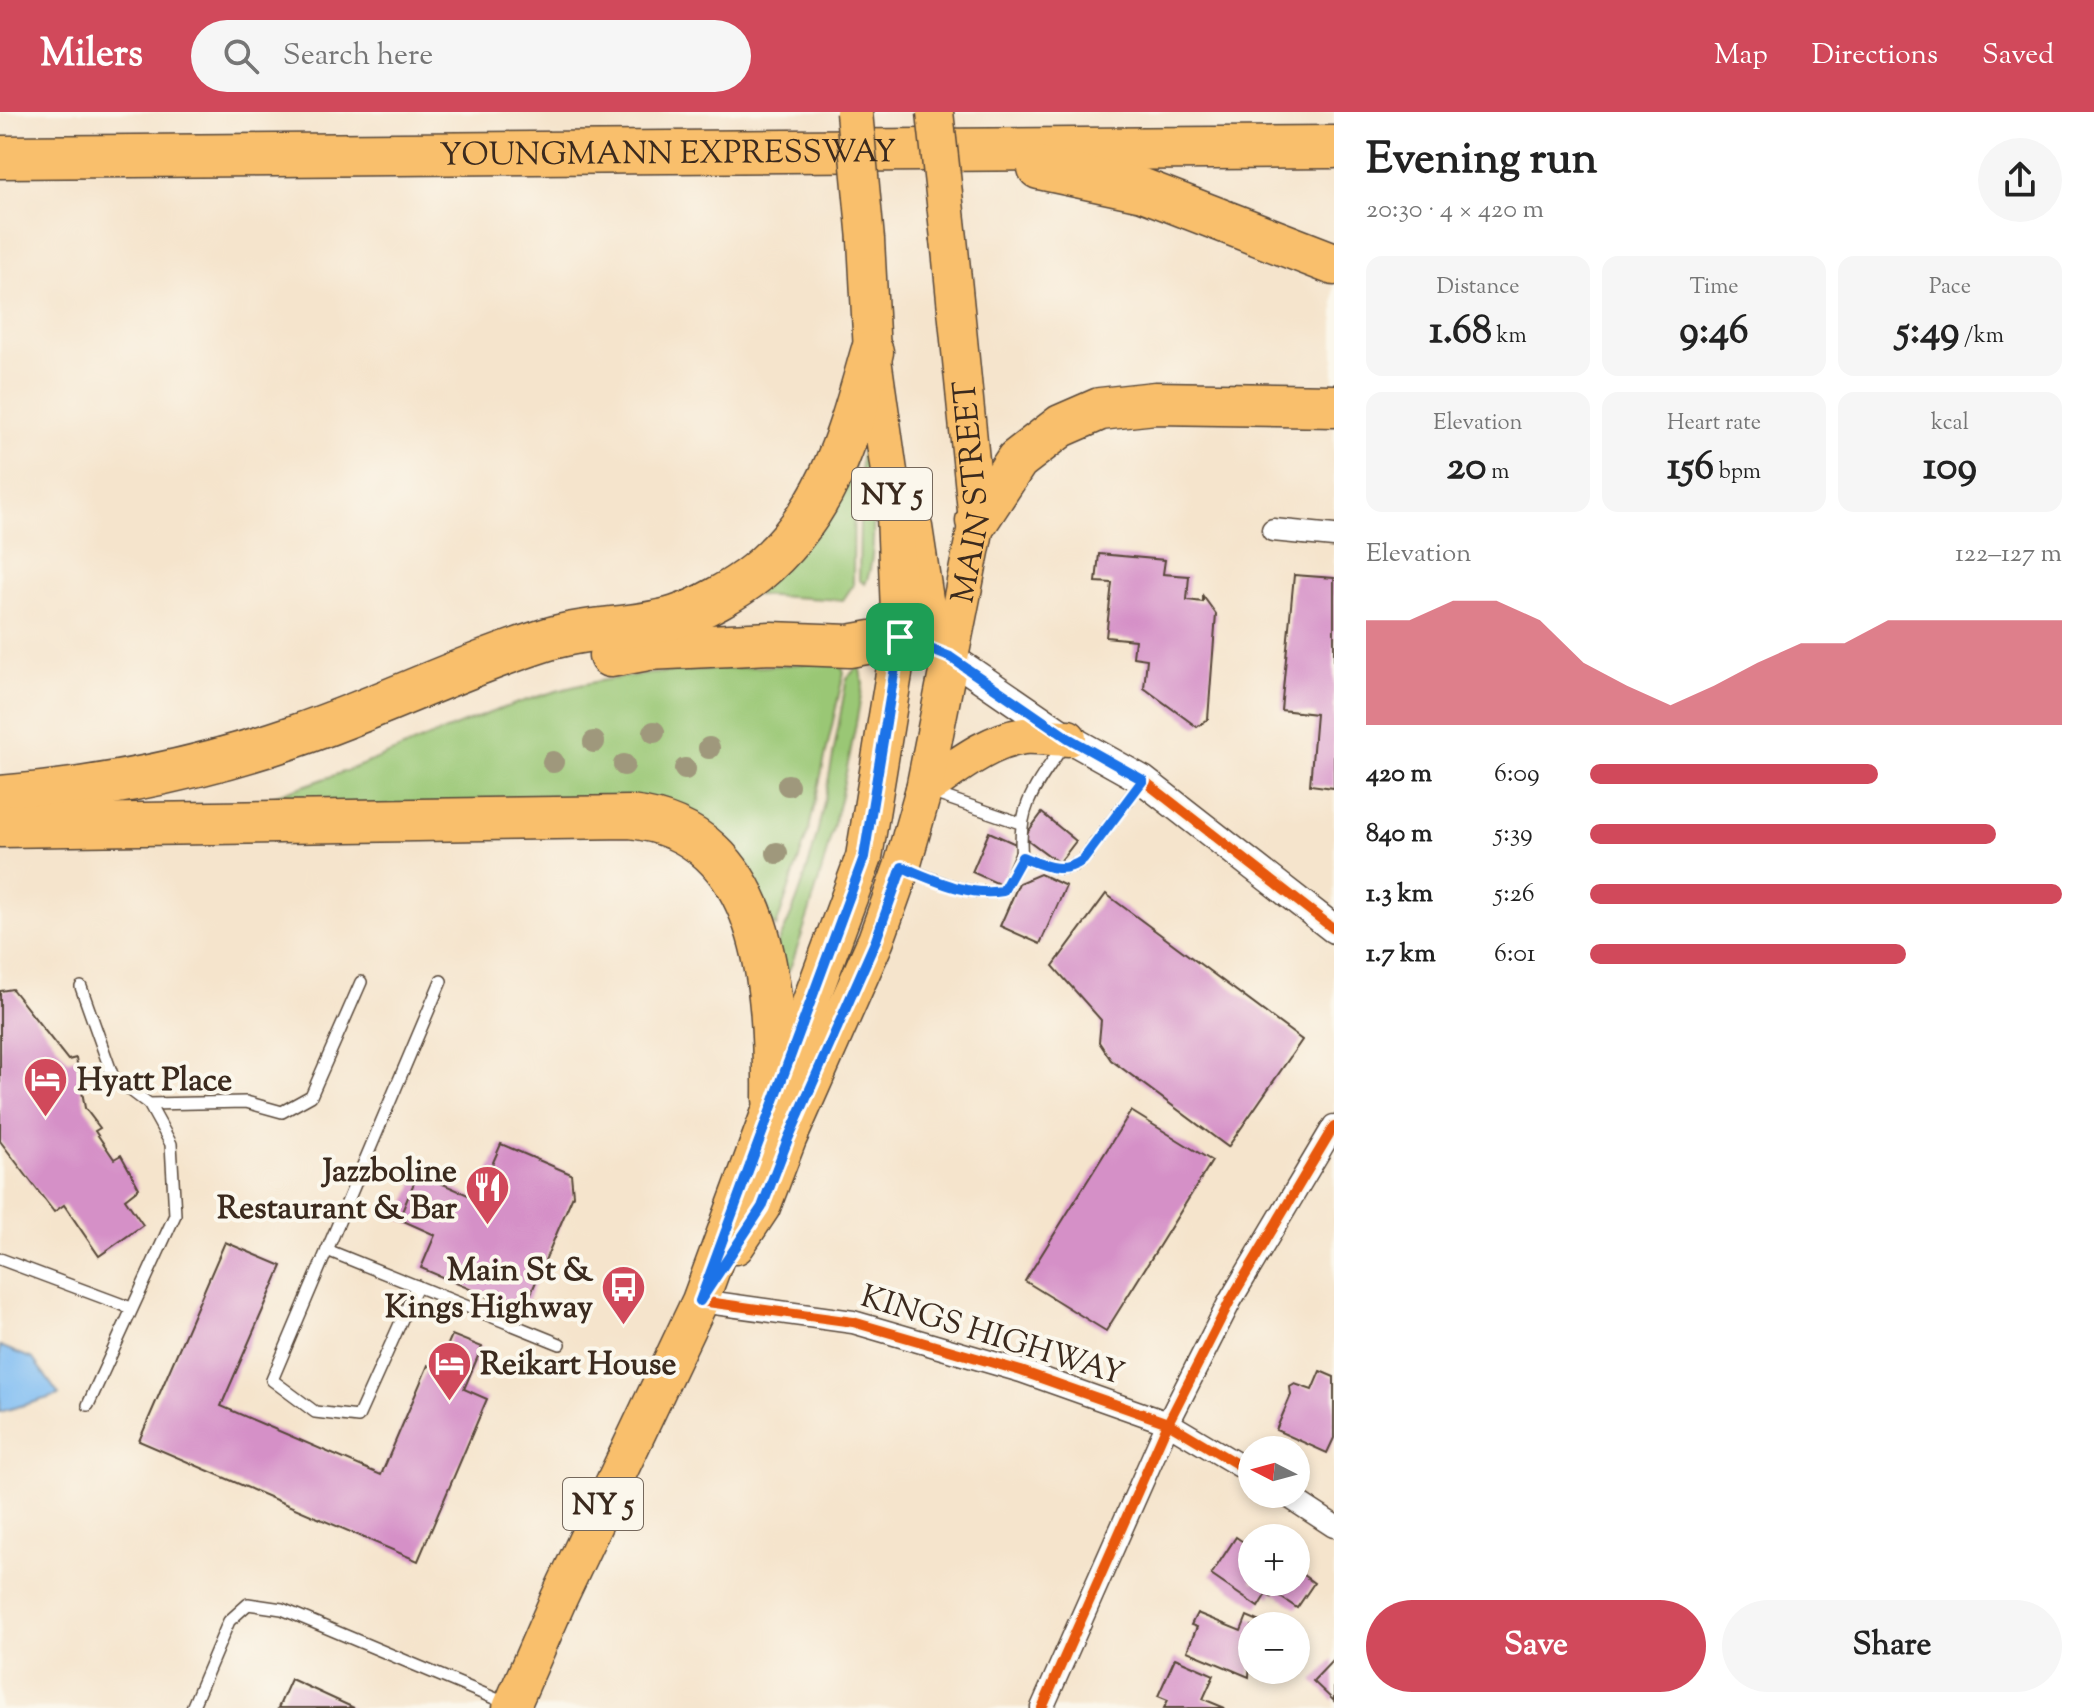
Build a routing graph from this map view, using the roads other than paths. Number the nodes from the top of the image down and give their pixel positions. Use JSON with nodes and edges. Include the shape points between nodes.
{"nodes":[{"id":1,"x":854,"y":112,"type":"edge"},
{"id":2,"x":929,"y":131,"type":"edge"},
{"id":3,"x":1334,"y":147,"type":"edge"},
{"id":4,"x":0,"y":157,"type":"edge"},
{"id":5,"x":1334,"y":264,"type":"edge"},
{"id":6,"x":872,"y":352,"type":"junction"},
{"id":7,"x":1334,"y":406,"type":"edge"},
{"id":8,"x":880,"y":409,"type":"junction"},
{"id":9,"x":977,"y":521,"type":"junction"},
{"id":10,"x":1273,"y":530,"type":"dead end"},
{"id":11,"x":1334,"y":536,"type":"edge"},
{"id":12,"x":678,"y":617,"type":"junction"},
{"id":13,"x":900,"y":637,"type":"junction"},
{"id":14,"x":950,"y":657,"type":"junction"},
{"id":15,"x":1068,"y":738,"type":"junction"},
{"id":16,"x":1143,"y":780,"type":"junction"},
{"id":17,"x":924,"y":789,"type":"junction"},
{"id":18,"x":8,"y":816,"type":"edge"},
{"id":19,"x":1020,"y":823,"type":"junction"},
{"id":20,"x":1022,"y":857,"type":"junction"},
{"id":21,"x":902,"y":867,"type":"junction"},
{"id":22,"x":1334,"y":929,"type":"edge"},
{"id":23,"x":441,"y":981,"type":"dead end"},
{"id":24,"x":361,"y":982,"type":"dead end"},
{"id":25,"x":81,"y":987,"type":"dead end"},
{"id":26,"x":774,"y":1099,"type":"junction"},
{"id":27,"x":149,"y":1104,"type":"junction"},
{"id":28,"x":1334,"y":1126,"type":"edge"},
{"id":29,"x":327,"y":1250,"type":"junction"},
{"id":30,"x":0,"y":1259,"type":"edge"},
{"id":31,"x":417,"y":1286,"type":"junction"},
{"id":32,"x":700,"y":1301,"type":"junction"},
{"id":33,"x":131,"y":1308,"type":"junction"},
{"id":34,"x":560,"y":1344,"type":"dead end"},
{"id":35,"x":88,"y":1405,"type":"dead end"},
{"id":36,"x":1168,"y":1423,"type":"junction"},
{"id":37,"x":1238,"y":1465,"type":"edge"},
{"id":38,"x":1306,"y":1508,"type":"edge"},
{"id":39,"x":1334,"y":1526,"type":"edge"},
{"id":40,"x":511,"y":1707,"type":"edge"},
{"id":41,"x":192,"y":1708,"type":"edge"},
{"id":42,"x":1042,"y":1708,"type":"edge"}],
"edges":[{"from":1,"to":6,"type":"main road","name":"MAIN STREET","number":"NY 5","bridge":true},
{"from":2,"to":3,"type":"highway","name":"YOUNGMANN EXPRESSWAY"},
{"from":2,"to":4,"type":"highway","name":"YOUNGMANN EXPRESSWAY"},
{"from":2,"to":5,"type":"highway","via":[[1143,190]]},
{"from":2,"to":9,"type":"main road","name":"MAIN STREET","number":"NY 5","bridge":true,"via":[[949,239]]},
{"from":6,"to":8,"type":"main road","name":"MAIN STREET","number":"NY 5"},
{"from":6,"to":12,"type":"highway","via":[[849,434],[823,496],[788,542],[754,574]]},
{"from":7,"to":9,"type":"highway","via":[[1155,403],[1100,409],[1061,426],[1017,460]]},
{"from":8,"to":13,"type":"main road","name":"MAIN STREET","number":"NY 5","via":[[895,514]]},
{"from":8,"to":14,"type":"main road","via":[[916,533],[931,635]]},
{"from":9,"to":14,"type":"main road","name":"MAIN STREET","number":"NY 5"},
{"from":10,"to":11,"type":"street"},
{"from":12,"to":13,"type":"highway","via":[[852,620]]},
{"from":12,"to":18,"type":"highway","via":[[549,638],[220,761],[57,793]]},
{"from":13,"to":14,"type":"main road"},
{"from":13,"to":18,"type":"highway","via":[[849,646],[771,643],[648,649],[541,667],[267,776],[137,808]]},
{"from":13,"to":21,"type":"main road","via":[[913,667],[894,821]]},
{"from":13,"to":26,"type":"main road","name":"MAIN STREET","number":"NY 5","via":[[864,857]]},
{"from":14,"to":15,"type":"street"},
{"from":14,"to":17,"type":"main road","name":"MAIN STREET","number":"NY 5"},
{"from":15,"to":16,"type":"street"},
{"from":15,"to":17,"type":"main road","via":[[1024,736],[998,745]]},
{"from":15,"to":19,"type":"lane","via":[[1035,788]]},
{"from":16,"to":20,"type":"lane","via":[[1083,860],[1070,869]]},
{"from":16,"to":22,"type":"street"},
{"from":17,"to":19,"type":"lane"},
{"from":17,"to":21,"type":"main road","name":"MAIN STREET","number":"NY 5"},
{"from":18,"to":26,"type":"highway","via":[[630,817],[671,827],[725,867],[746,897],[769,985]]},
{"from":19,"to":20,"type":"lane"},
{"from":20,"to":21,"type":"lane","via":[[1003,891],[991,893],[966,891]]},
{"from":21,"to":32,"type":"main road","name":"MAIN STREET","number":"NY 5","via":[[762,1207]]},
{"from":23,"to":29,"type":"lane"},
{"from":24,"to":27,"type":"lane","via":[[311,1096],[282,1112],[246,1102]]},
{"from":25,"to":27,"type":"lane","via":[[113,1077]]},
{"from":26,"to":32,"type":"main road","name":"MAIN STREET","number":"NY 5"},
{"from":27,"to":33,"type":"lane","via":[[171,1144],[175,1215]]},
{"from":28,"to":36,"type":"street","via":[[1230,1301]]},
{"from":29,"to":31,"type":"lane"},
{"from":29,"to":31,"type":"lane","via":[[272,1380],[315,1412],[358,1417]]},
{"from":30,"to":33,"type":"lane"},
{"from":31,"to":34,"type":"lane"},
{"from":32,"to":36,"type":"street","name":"KINGS HIGHWAY","via":[[853,1322],[900,1334]]},
{"from":32,"to":40,"type":"main road","name":"MAIN STREET","number":"NY 5"},
{"from":33,"to":35,"type":"lane"},
{"from":36,"to":37,"type":"street","name":"KINGS HIGHWAY"},
{"from":36,"to":42,"type":"street"},
{"from":38,"to":39,"type":"street"},
{"from":40,"to":41,"type":"lane","via":[[282,1609],[248,1604],[229,1621]]}]}
